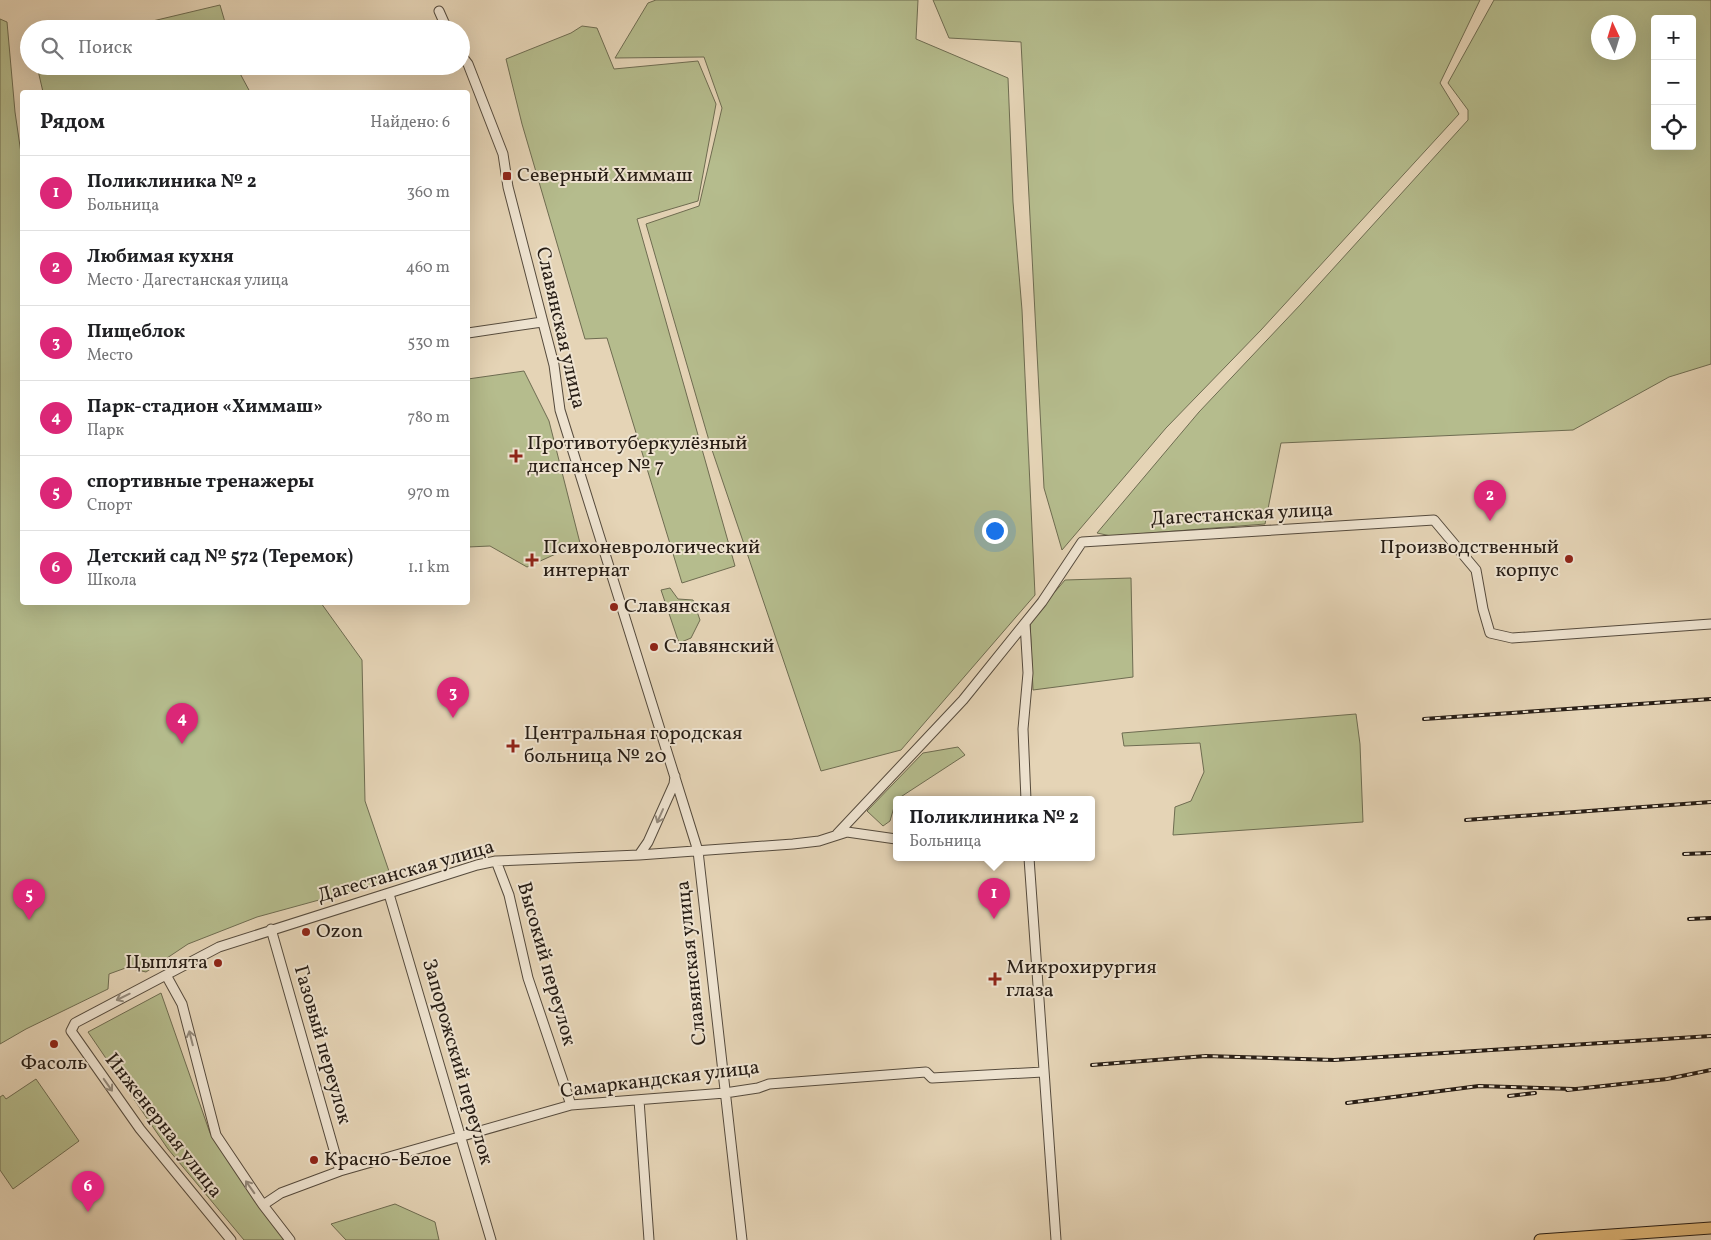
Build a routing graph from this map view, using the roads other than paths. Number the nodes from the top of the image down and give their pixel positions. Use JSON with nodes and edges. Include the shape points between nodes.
{"nodes":[{"id":1,"x":439,"y":11,"type":"dead end"},
{"id":2,"x":443,"y":20,"type":"edge"},
{"id":3,"x":470,"y":69,"type":"edge"},
{"id":4,"x":542,"y":322,"type":"junction"},
{"id":5,"x":470,"y":333,"type":"edge"},
{"id":6,"x":1025,"y":623,"type":"junction"},
{"id":7,"x":1711,"y":624,"type":"edge"},
{"id":8,"x":675,"y":775,"type":"junction"},
{"id":9,"x":1026,"y":796,"type":"edge"},
{"id":10,"x":837,"y":834,"type":"junction"},
{"id":11,"x":893,"y":839,"type":"edge"},
{"id":12,"x":698,"y":851,"type":"junction"},
{"id":13,"x":639,"y":855,"type":"junction"},
{"id":14,"x":496,"y":861,"type":"junction"},
{"id":15,"x":1029,"y":861,"type":"edge"},
{"id":16,"x":389,"y":894,"type":"junction"},
{"id":17,"x":271,"y":929,"type":"junction"},
{"id":18,"x":166,"y":976,"type":"junction"},
{"id":19,"x":71,"y":1031,"type":"joint"},
{"id":20,"x":1043,"y":1072,"type":"junction"},
{"id":21,"x":724,"y":1093,"type":"junction"},
{"id":22,"x":639,"y":1100,"type":"junction"},
{"id":23,"x":571,"y":1105,"type":"junction"},
{"id":24,"x":462,"y":1138,"type":"junction"},
{"id":25,"x":340,"y":1171,"type":"junction"},
{"id":26,"x":263,"y":1205,"type":"junction"},
{"id":27,"x":1711,"y":1228,"type":"edge"},
{"id":28,"x":231,"y":1240,"type":"edge"},
{"id":29,"x":290,"y":1240,"type":"edge"},
{"id":30,"x":490,"y":1240,"type":"edge"},
{"id":31,"x":649,"y":1240,"type":"edge"},
{"id":32,"x":742,"y":1240,"type":"edge"},
{"id":33,"x":1056,"y":1240,"type":"edge"},
{"id":34,"x":1540,"y":1240,"type":"edge"}],
"edges":[{"from":1,"to":2,"type":"street"},
{"from":3,"to":4,"type":"street","name":"Славянская улица","via":[[503,154]]},
{"from":4,"to":5,"type":"street"},
{"from":4,"to":8,"type":"street","name":"Славянская улица","via":[[554,365],[560,410]]},
{"from":6,"to":7,"type":"street","name":"Дагестанская улица","via":[[1082,542],[1434,520],[1476,570],[1490,633],[1501,637],[1528,637]]},
{"from":6,"to":9,"type":"street","via":[[1028,674],[1023,738]]},
{"from":6,"to":10,"type":"street","name":"Дагестанская улица","via":[[963,700]]},
{"from":8,"to":12,"type":"street","name":"Славянская улица"},
{"from":8,"to":13,"type":"street","one_way":true,"via":[[648,842]]},
{"from":10,"to":11,"type":"street","name":"Дагестанская улица","via":[[852,832]]},
{"from":10,"to":12,"type":"street","name":"Дагестанская улица","via":[[806,843]]},
{"from":12,"to":13,"type":"street","name":"Дагестанская улица"},
{"from":12,"to":21,"type":"street","name":"Славянская улица"},
{"from":13,"to":14,"type":"street","name":"Дагестанская улица"},
{"from":14,"to":16,"type":"street","name":"Дагестанская улица"},
{"from":14,"to":23,"type":"street","name":"Высокий переулок","via":[[509,895],[528,978]]},
{"from":15,"to":20,"type":"street"},
{"from":16,"to":17,"type":"street","name":"Дагестанская улица"},
{"from":16,"to":24,"type":"street","name":"Запорожский переулок"},
{"from":17,"to":18,"type":"street","name":"Дагестанская улица","via":[[219,947]]},
{"from":17,"to":25,"type":"street","name":"Газовый переулок"},
{"from":18,"to":19,"type":"street","name":"Дагестанская улица","one_way":true,"via":[[75,1023]]},
{"from":26,"to":18,"type":"street","name":"Инженерная улица","one_way":true,"via":[[216,1135],[182,1004]]},
{"from":19,"to":28,"type":"street","name":"Инженерная улица","one_way":true,"via":[[140,1129]]},
{"from":20,"to":21,"type":"street","name":"Самаркандская улица","via":[[932,1078],[926,1072],[898,1073],[769,1084]]},
{"from":20,"to":33,"type":"street"},
{"from":21,"to":22,"type":"street","name":"Самаркандская улица"},
{"from":21,"to":32,"type":"street","name":"Славянская улица"},
{"from":22,"to":23,"type":"street","name":"Самаркандская улица"},
{"from":22,"to":31,"type":"street"},
{"from":23,"to":24,"type":"street","name":"Самаркандская улица"},
{"from":24,"to":25,"type":"street","name":"Самаркандская улица"},
{"from":24,"to":30,"type":"street","name":"Запорожский переулок"},
{"from":25,"to":26,"type":"street","name":"Самаркандская улица","via":[[281,1193]]},
{"from":26,"to":29,"type":"street","name":"Инженерная улица"},
{"from":27,"to":34,"type":"main road"}]}
